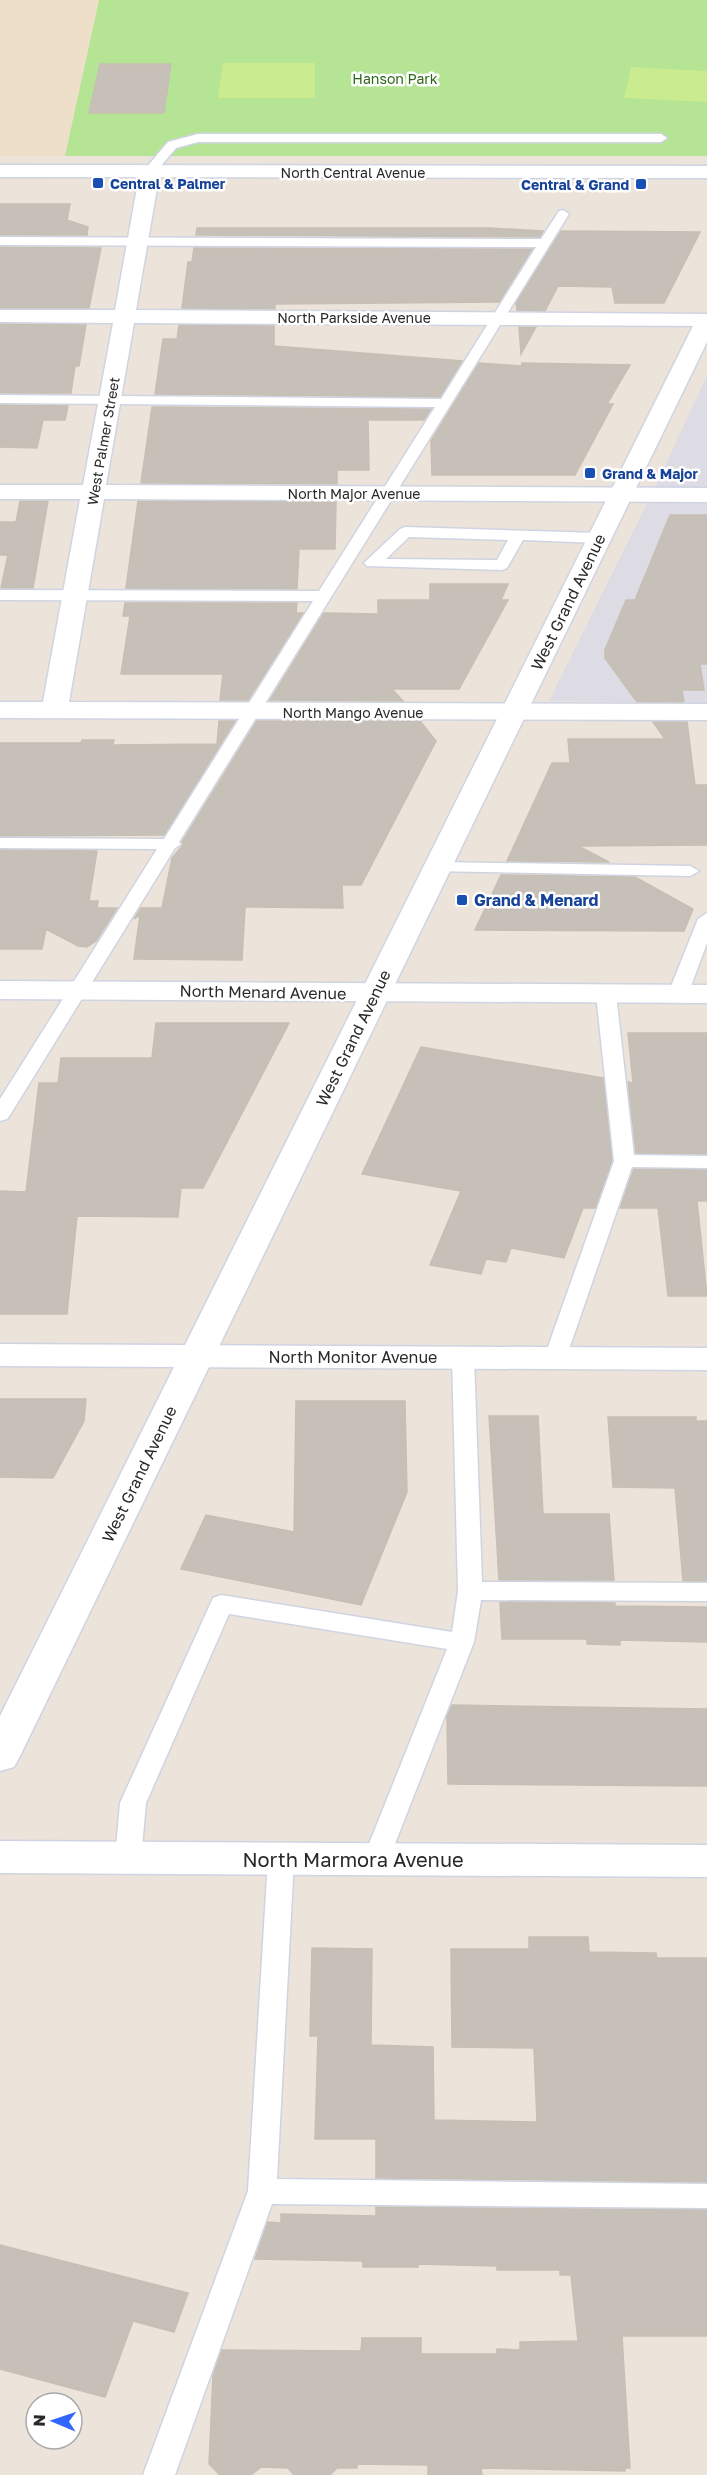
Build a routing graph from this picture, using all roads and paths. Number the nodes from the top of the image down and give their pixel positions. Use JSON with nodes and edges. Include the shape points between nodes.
{"nodes":[{"id":1,"x":661,"y":138,"type":"dead end"},
{"id":2,"x":0,"y":171,"type":"edge"},
{"id":3,"x":150,"y":171,"type":"junction"},
{"id":4,"x":707,"y":172,"type":"edge"},
{"id":5,"x":563,"y":214,"type":"dead end"},
{"id":6,"x":0,"y":241,"type":"edge"},
{"id":7,"x":138,"y":241,"type":"junction"},
{"id":8,"x":545,"y":243,"type":"junction"},
{"id":9,"x":0,"y":316,"type":"edge"},
{"id":10,"x":124,"y":316,"type":"junction"},
{"id":11,"x":499,"y":318,"type":"junction"},
{"id":12,"x":707,"y":320,"type":"edge"},
{"id":13,"x":0,"y":399,"type":"edge"},
{"id":14,"x":110,"y":400,"type":"junction"},
{"id":15,"x":445,"y":403,"type":"junction"},
{"id":16,"x":0,"y":492,"type":"edge"},
{"id":17,"x":93,"y":492,"type":"junction"},
{"id":18,"x":388,"y":493,"type":"junction"},
{"id":19,"x":621,"y":495,"type":"junction"},
{"id":20,"x":707,"y":495,"type":"edge"},
{"id":21,"x":518,"y":536,"type":"junction"},
{"id":22,"x":599,"y":538,"type":"junction"},
{"id":23,"x":0,"y":595,"type":"edge"},
{"id":24,"x":76,"y":595,"type":"junction"},
{"id":25,"x":324,"y":596,"type":"junction"},
{"id":26,"x":0,"y":710,"type":"edge"},
{"id":27,"x":56,"y":710,"type":"junction"},
{"id":28,"x":253,"y":711,"type":"junction"},
{"id":29,"x":514,"y":712,"type":"junction"},
{"id":30,"x":707,"y":712,"type":"edge"},
{"id":31,"x":0,"y":843,"type":"edge"},
{"id":32,"x":172,"y":844,"type":"junction"},
{"id":33,"x":438,"y":867,"type":"junction"},
{"id":34,"x":690,"y":871,"type":"dead end"},
{"id":35,"x":707,"y":919,"type":"edge"},
{"id":36,"x":0,"y":990,"type":"edge"},
{"id":37,"x":78,"y":990,"type":"junction"},
{"id":38,"x":375,"y":993,"type":"junction"},
{"id":39,"x":606,"y":994,"type":"junction"},
{"id":40,"x":692,"y":994,"type":"edge"},
{"id":41,"x":0,"y":1115,"type":"edge"},
{"id":42,"x":624,"y":1161,"type":"junction"},
{"id":43,"x":707,"y":1162,"type":"edge"},
{"id":44,"x":0,"y":1355,"type":"edge"},
{"id":45,"x":197,"y":1356,"type":"junction"},
{"id":46,"x":463,"y":1357,"type":"junction"},
{"id":47,"x":555,"y":1358,"type":"junction"},
{"id":48,"x":707,"y":1359,"type":"edge"},
{"id":49,"x":470,"y":1591,"type":"junction"},
{"id":50,"x":707,"y":1592,"type":"edge"},
{"id":51,"x":462,"y":1642,"type":"junction"},
{"id":52,"x":0,"y":1756,"type":"edge"},
{"id":53,"x":0,"y":1857,"type":"edge"},
{"id":54,"x":128,"y":1857,"type":"junction"},
{"id":55,"x":281,"y":1859,"type":"junction"},
{"id":56,"x":376,"y":1859,"type":"junction"},
{"id":57,"x":707,"y":1861,"type":"edge"},
{"id":58,"x":262,"y":2191,"type":"junction"},
{"id":59,"x":707,"y":2196,"type":"edge"},
{"id":60,"x":159,"y":2475,"type":"edge"}],
"edges":[{"from":1,"to":3,"type":"lane","via":[[198,138],[172,145]]},
{"from":2,"to":3,"type":"street","name":"North Central Avenue"},
{"from":3,"to":4,"type":"street","name":"North Central Avenue"},
{"from":3,"to":7,"type":"street","name":"West Palmer Street"},
{"from":5,"to":8,"type":"lane"},
{"from":6,"to":7,"type":"lane"},
{"from":7,"to":8,"type":"lane"},
{"from":7,"to":10,"type":"street","name":"West Palmer Street"},
{"from":8,"to":11,"type":"lane"},
{"from":9,"to":10,"type":"street","name":"North Parkside Avenue"},
{"from":10,"to":11,"type":"street","name":"North Parkside Avenue"},
{"from":10,"to":14,"type":"street","name":"West Palmer Street"},
{"from":11,"to":12,"type":"street","name":"North Parkside Avenue"},
{"from":11,"to":15,"type":"lane"},
{"from":12,"to":19,"type":"street","name":"West Grand Avenue"},
{"from":13,"to":14,"type":"lane"},
{"from":14,"to":15,"type":"lane"},
{"from":14,"to":17,"type":"street","name":"West Palmer Street"},
{"from":15,"to":18,"type":"lane"},
{"from":16,"to":17,"type":"street","name":"North Major Avenue"},
{"from":17,"to":18,"type":"street","name":"North Major Avenue"},
{"from":17,"to":24,"type":"street","name":"West Palmer Street"},
{"from":18,"to":19,"type":"street","name":"North Major Avenue"},
{"from":18,"to":25,"type":"lane"},
{"from":19,"to":20,"type":"street","name":"North Major Avenue"},
{"from":19,"to":22,"type":"street","name":"West Grand Avenue"},
{"from":21,"to":21,"type":"lane","via":[[405,532],[372,563],[502,565]]},
{"from":21,"to":22,"type":"lane"},
{"from":22,"to":29,"type":"street","name":"West Grand Avenue"},
{"from":23,"to":24,"type":"lane"},
{"from":24,"to":25,"type":"lane"},
{"from":24,"to":27,"type":"street","name":"West Palmer Street"},
{"from":25,"to":28,"type":"lane"},
{"from":26,"to":27,"type":"street","name":"North Mango Avenue"},
{"from":27,"to":28,"type":"street","name":"North Mango Avenue"},
{"from":28,"to":29,"type":"street","name":"North Mango Avenue"},
{"from":28,"to":32,"type":"lane"},
{"from":29,"to":30,"type":"street","name":"North Mango Avenue"},
{"from":29,"to":33,"type":"street","name":"West Grand Avenue"},
{"from":31,"to":32,"type":"lane"},
{"from":32,"to":37,"type":"lane"},
{"from":33,"to":34,"type":"lane"},
{"from":33,"to":38,"type":"street","name":"West Grand Avenue"},
{"from":35,"to":40,"type":"lane"},
{"from":36,"to":37,"type":"street","name":"North Menard Avenue"},
{"from":37,"to":38,"type":"street","name":"North Menard Avenue"},
{"from":37,"to":41,"type":"lane"},
{"from":38,"to":39,"type":"street","name":"North Menard Avenue"},
{"from":38,"to":45,"type":"street","name":"West Grand Avenue"},
{"from":39,"to":40,"type":"street","name":"North Menard Avenue"},
{"from":39,"to":42,"type":"lane"},
{"from":42,"to":43,"type":"lane"},
{"from":42,"to":47,"type":"lane"},
{"from":44,"to":45,"type":"street","name":"North Monitor Avenue"},
{"from":45,"to":46,"type":"street","name":"North Monitor Avenue"},
{"from":45,"to":52,"type":"street","name":"West Grand Avenue"},
{"from":46,"to":47,"type":"street","name":"North Monitor Avenue"},
{"from":46,"to":49,"type":"lane"},
{"from":47,"to":48,"type":"street","name":"North Monitor Avenue"},
{"from":49,"to":50,"type":"lane"},
{"from":49,"to":51,"type":"lane"},
{"from":51,"to":54,"type":"lane","via":[[221,1604],[133,1803]]},
{"from":51,"to":56,"type":"lane"},
{"from":53,"to":54,"type":"street","name":"North Marmora Avenue"},
{"from":54,"to":55,"type":"street","name":"North Marmora Avenue"},
{"from":55,"to":56,"type":"street","name":"North Marmora Avenue"},
{"from":55,"to":58,"type":"lane"},
{"from":56,"to":57,"type":"street","name":"North Marmora Avenue"},
{"from":58,"to":59,"type":"lane"},
{"from":58,"to":60,"type":"lane"}]}
